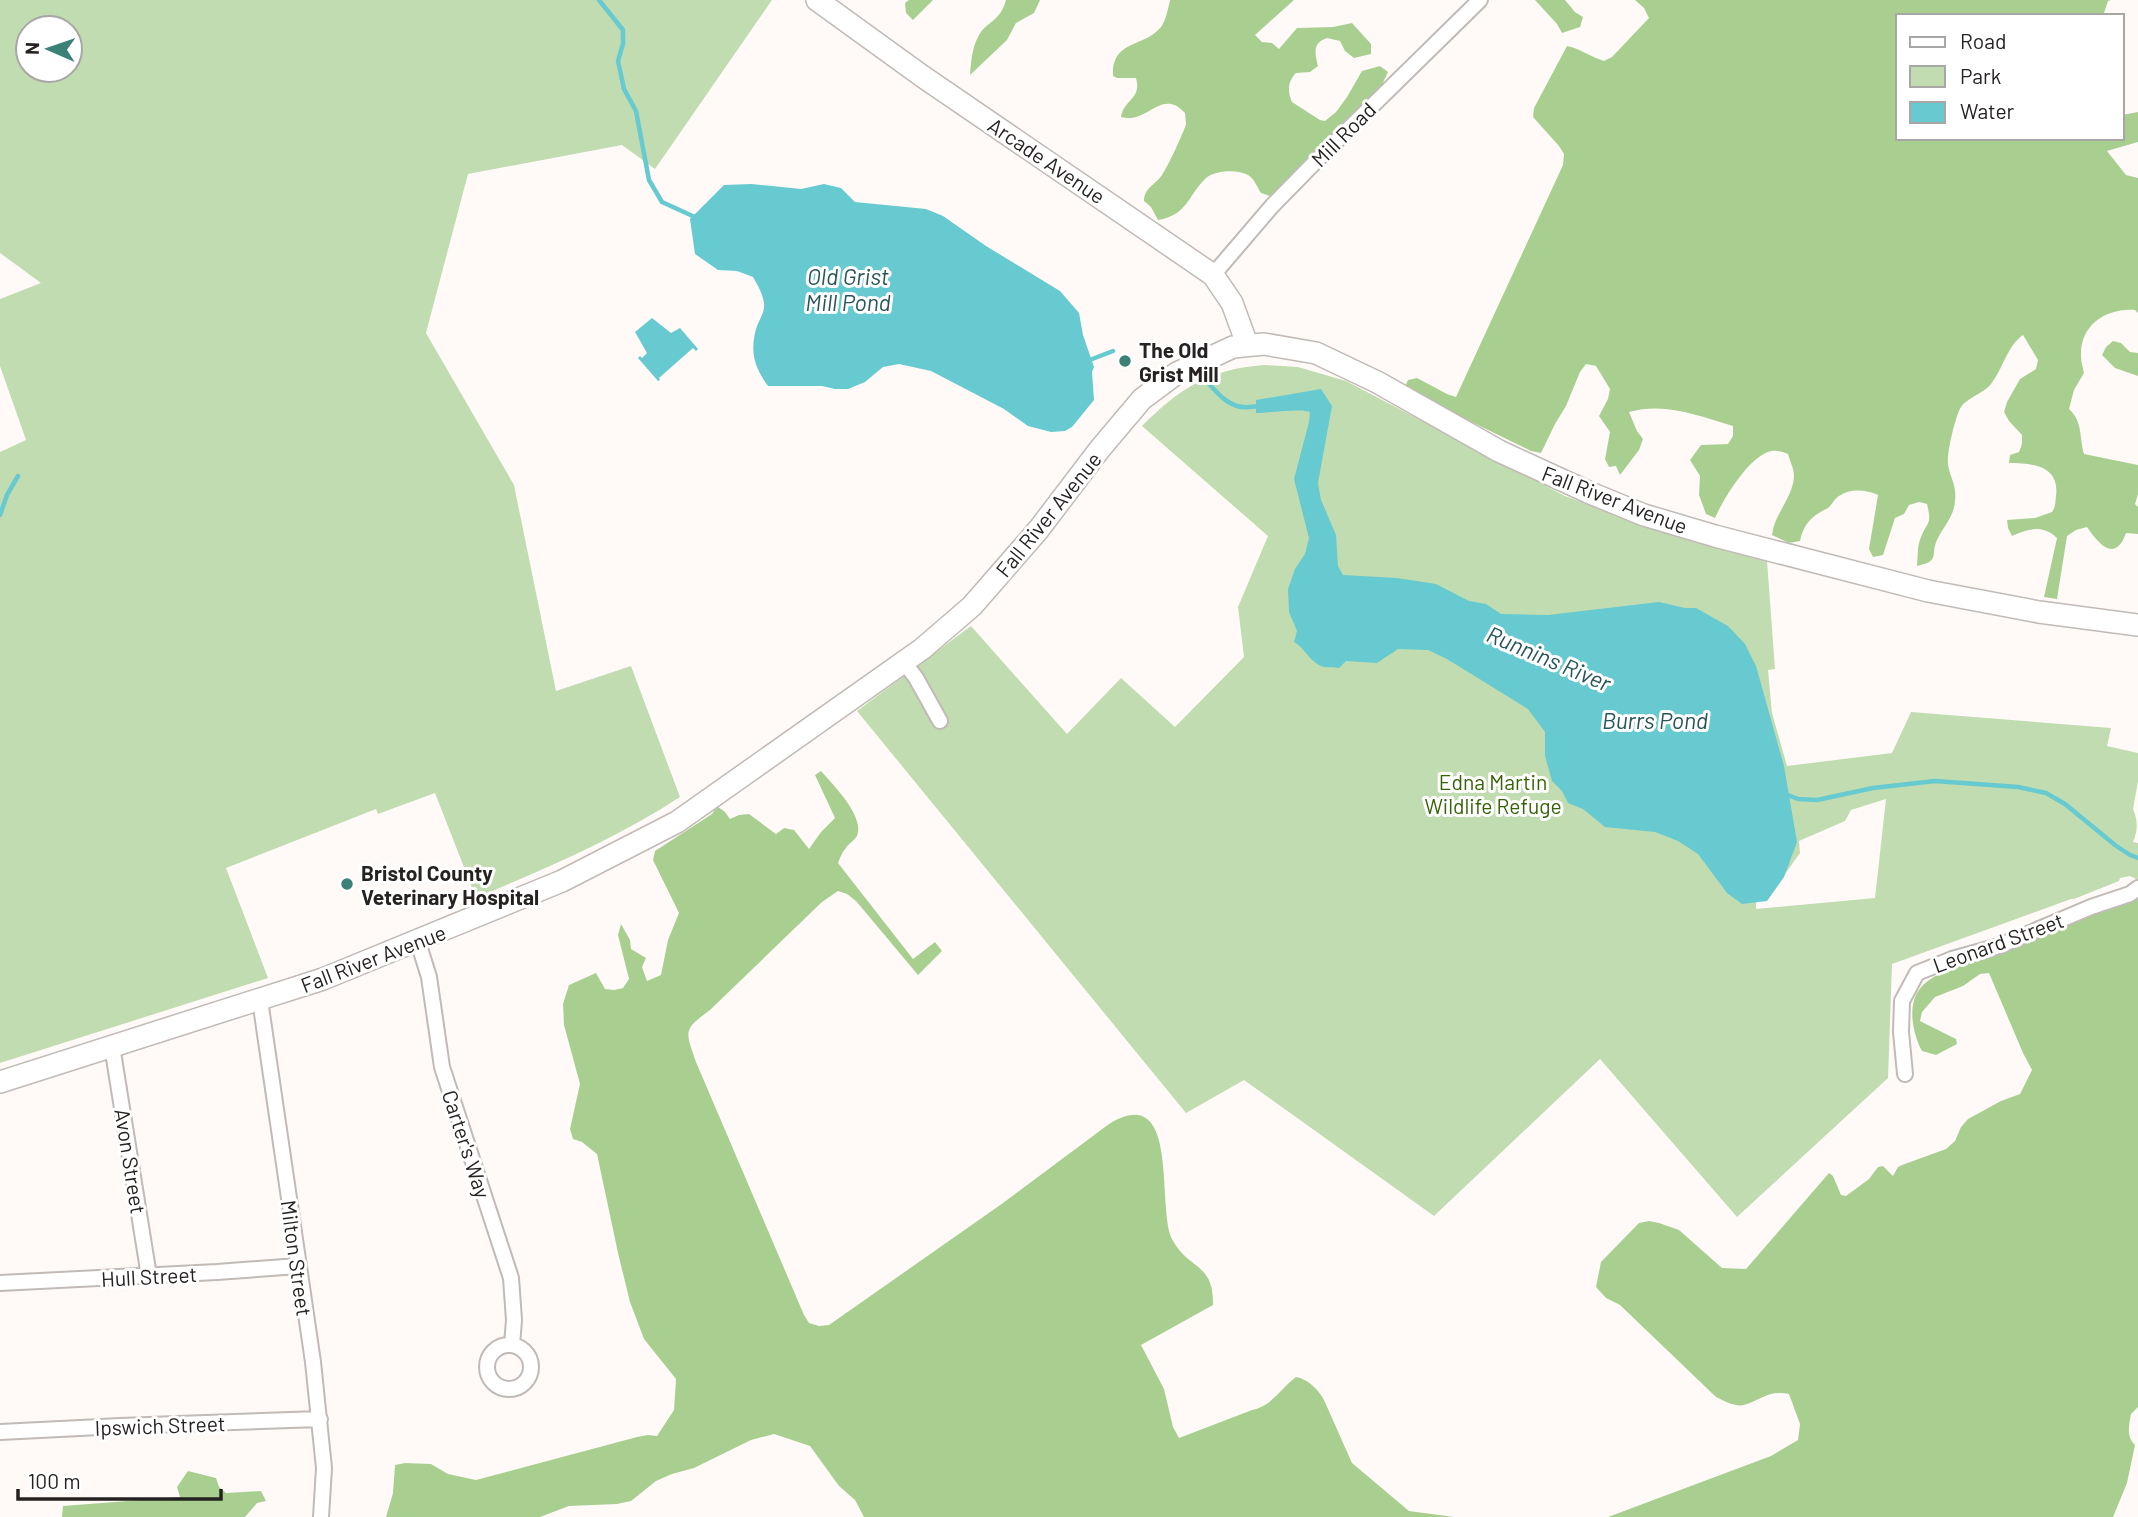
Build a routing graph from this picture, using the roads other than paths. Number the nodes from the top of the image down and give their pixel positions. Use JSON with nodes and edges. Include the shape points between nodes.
{"nodes":[{"id":1,"x":817,"y":0,"type":"edge"},
{"id":2,"x":1480,"y":0,"type":"edge"},
{"id":3,"x":1213,"y":275,"type":"junction"},
{"id":4,"x":1247,"y":344,"type":"junction"},
{"id":5,"x":2138,"y":625,"type":"edge"},
{"id":6,"x":904,"y":662,"type":"junction"},
{"id":7,"x":940,"y":721,"type":"dead end"},
{"id":8,"x":2138,"y":888,"type":"edge"},
{"id":9,"x":418,"y":942,"type":"junction"},
{"id":10,"x":260,"y":1000,"type":"junction"},
{"id":11,"x":112,"y":1046,"type":"junction"},
{"id":12,"x":1905,"y":1074,"type":"dead end"},
{"id":13,"x":0,"y":1082,"type":"edge"},
{"id":14,"x":298,"y":1266,"type":"junction"},
{"id":15,"x":149,"y":1276,"type":"junction"},
{"id":16,"x":0,"y":1283,"type":"edge"},
{"id":17,"x":512,"y":1345,"type":"dead end"},
{"id":18,"x":320,"y":1419,"type":"junction"},
{"id":19,"x":0,"y":1432,"type":"edge"},
{"id":20,"x":321,"y":1517,"type":"edge"}],
"edges":[{"from":1,"to":3,"type":"main road","name":"Arcade Avenue"},
{"from":2,"to":3,"type":"street","name":"Mill Road","via":[[1272,206]]},
{"from":3,"to":4,"type":"main road","name":"Arcade Avenue","via":[[1232,303]]},
{"from":4,"to":5,"type":"main road","name":"Fall River Avenue","via":[[1335,360],[1499,451],[1644,515],[1928,591]]},
{"from":4,"to":6,"type":"main road","name":"Fall River Avenue","via":[[1177,373],[1142,399],[972,606]]},
{"from":6,"to":7,"type":"street"},
{"from":6,"to":9,"type":"main road","name":"Fall River Avenue","via":[[677,822],[562,881]]},
{"from":8,"to":12,"type":"street","name":"Leonard Street","via":[[1999,946],[1917,973],[1902,1001]]},
{"from":9,"to":10,"type":"main road","name":"Fall River Avenue"},
{"from":9,"to":17,"type":"street","name":"Carter's Way","via":[[429,977],[442,1068],[511,1278]]},
{"from":10,"to":11,"type":"main road","name":"Fall River Avenue"},
{"from":10,"to":14,"type":"street","name":"Milton Street"},
{"from":11,"to":13,"type":"main road","name":"Fall River Avenue"},
{"from":11,"to":15,"type":"street","name":"Avon Street"},
{"from":14,"to":15,"type":"street","name":"Hull Street"},
{"from":14,"to":18,"type":"street","name":"Milton Street"},
{"from":15,"to":16,"type":"street","name":"Hull Street"},
{"from":18,"to":19,"type":"street","name":"Ipswich Street"},
{"from":18,"to":20,"type":"street","name":"Milton Street"}]}
